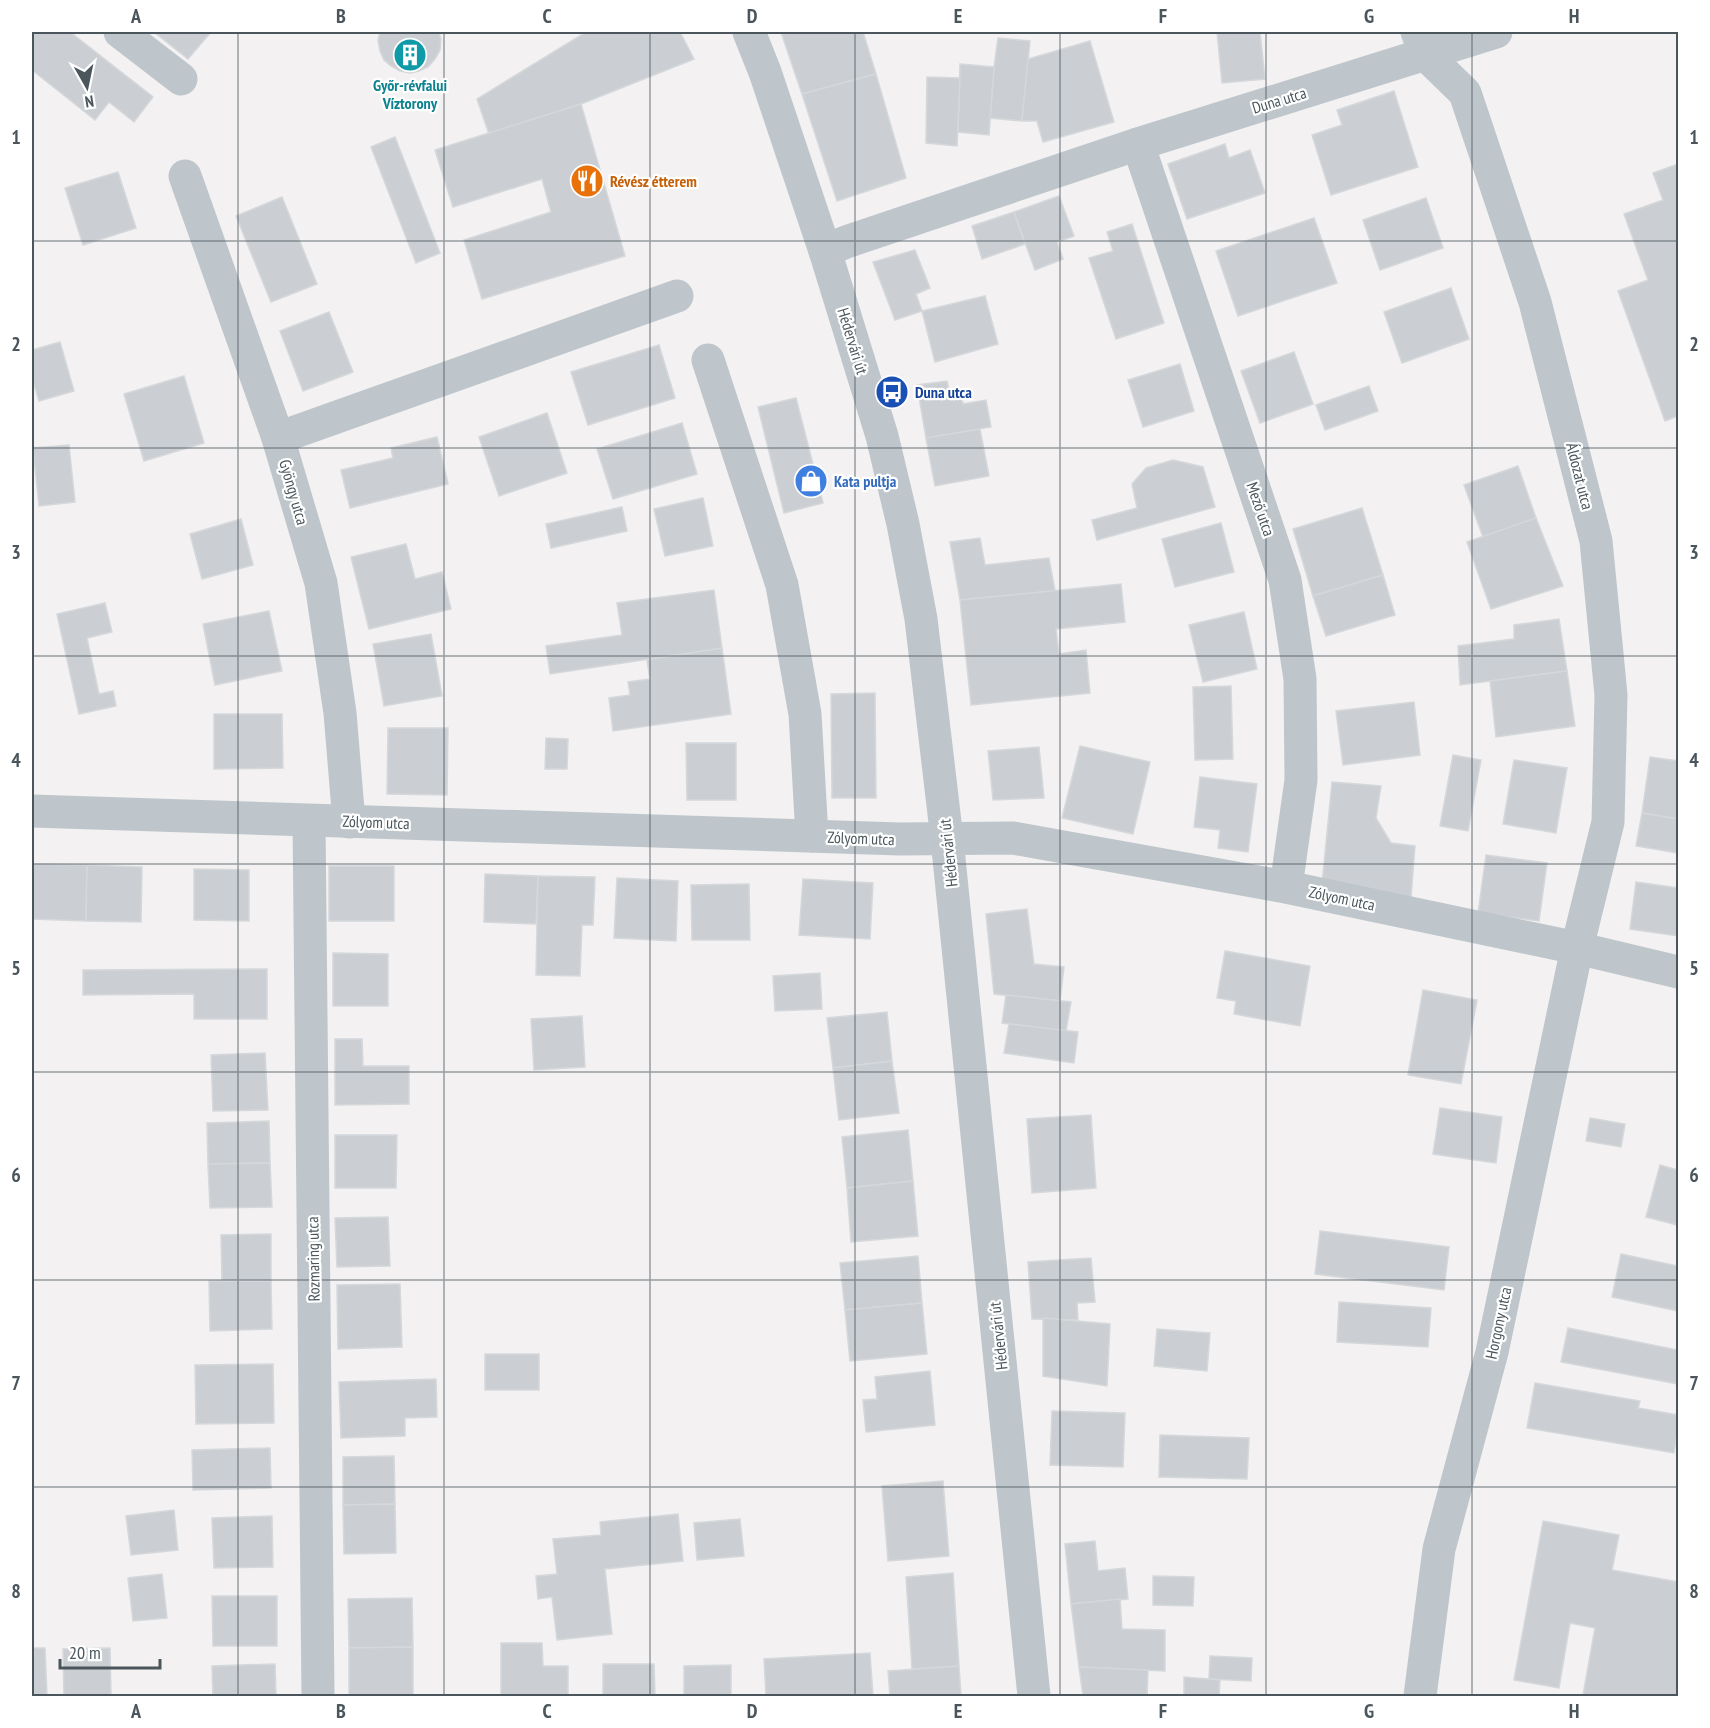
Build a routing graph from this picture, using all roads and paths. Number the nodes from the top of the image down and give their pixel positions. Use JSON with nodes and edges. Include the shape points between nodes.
{"nodes":[{"id":1,"x":120,"y":32,"type":"edge"},
{"id":2,"x":749,"y":32,"type":"edge"},
{"id":3,"x":1496,"y":32,"type":"edge"},
{"id":4,"x":1421,"y":43,"type":"edge"},
{"id":5,"x":181,"y":79,"type":"dead end"},
{"id":6,"x":1138,"y":144,"type":"junction"},
{"id":7,"x":185,"y":176,"type":"dead end"},
{"id":8,"x":825,"y":251,"type":"junction"},
{"id":9,"x":677,"y":296,"type":"dead end"},
{"id":10,"x":708,"y":360,"type":"dead end"},
{"id":11,"x":278,"y":438,"type":"junction"},
{"id":12,"x":32,"y":811,"type":"edge"},
{"id":13,"x":309,"y":821,"type":"junction"},
{"id":14,"x":350,"y":822,"type":"junction"},
{"id":15,"x":812,"y":836,"type":"junction"},
{"id":16,"x":947,"y":839,"type":"junction"},
{"id":17,"x":1286,"y":887,"type":"junction"},
{"id":18,"x":1577,"y":948,"type":"junction"},
{"id":19,"x":1678,"y":972,"type":"edge"},
{"id":20,"x":318,"y":1696,"type":"edge"},
{"id":21,"x":1034,"y":1696,"type":"edge"},
{"id":22,"x":1420,"y":1696,"type":"edge"}],
"edges":[{"from":1,"to":5,"type":"street"},
{"from":2,"to":8,"type":"street","name":"Hédervári út"},
{"from":3,"to":4,"type":"street","name":"Duna utca"},
{"from":4,"to":6,"type":"street","name":"Duna utca"},
{"from":4,"to":18,"type":"street","name":"Áldozat utca","via":[[1465,93],[1535,302],[1596,541],[1611,695],[1608,822]]},
{"from":6,"to":8,"type":"street","name":"Duna utca"},
{"from":6,"to":17,"type":"street","name":"Mező utca","via":[[1285,580],[1300,679],[1301,769]]},
{"from":7,"to":11,"type":"street","name":"Gyöngy utca"},
{"from":8,"to":16,"type":"street","name":"Hédervári út","via":[[882,436],[903,524],[921,619]]},
{"from":9,"to":11,"type":"street"},
{"from":10,"to":15,"type":"street","via":[[782,585],[805,714]]},
{"from":11,"to":14,"type":"street","name":"Gyöngy utca","via":[[321,583],[340,713]]},
{"from":12,"to":13,"type":"street","name":"Zólyom utca"},
{"from":13,"to":14,"type":"street","name":"Zólyom utca"},
{"from":13,"to":20,"type":"street","name":"Rozmaring utca"},
{"from":14,"to":15,"type":"street","name":"Zólyom utca"},
{"from":15,"to":16,"type":"street","name":"Zólyom utca"},
{"from":16,"to":17,"type":"street","name":"Zólyom utca","via":[[1013,838]]},
{"from":16,"to":21,"type":"street","name":"Hédervári út"},
{"from":17,"to":18,"type":"street","name":"Zólyom utca"},
{"from":18,"to":19,"type":"street","name":"Zólyom utca"},
{"from":18,"to":22,"type":"street","name":"Horgony utca","via":[[1492,1352],[1439,1550]]}]}
